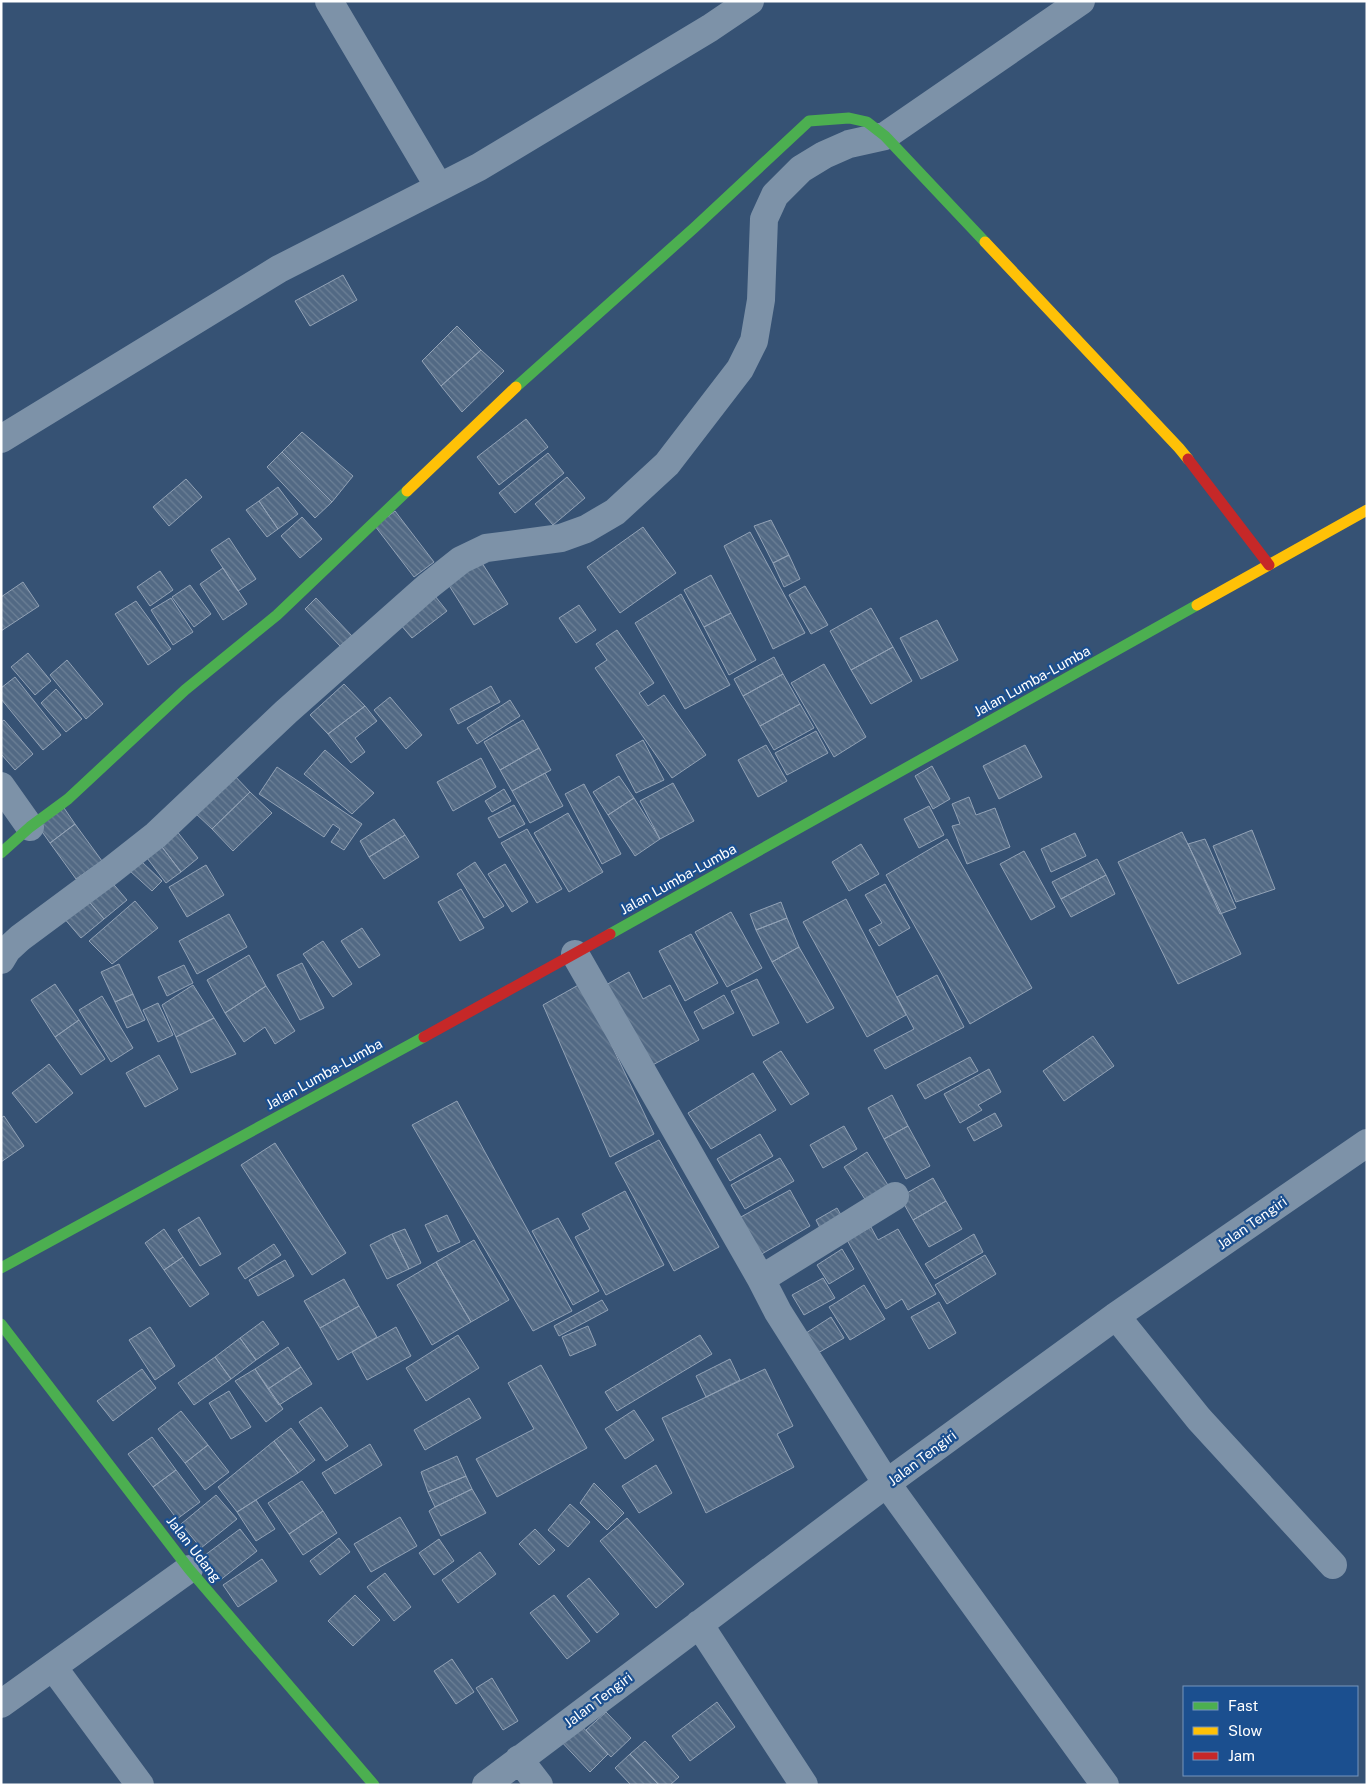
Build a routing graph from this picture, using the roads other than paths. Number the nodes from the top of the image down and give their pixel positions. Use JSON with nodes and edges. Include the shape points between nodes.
{"nodes":[{"id":1,"x":329,"y":1,"type":"edge"},
{"id":2,"x":750,"y":1,"type":"edge"},
{"id":3,"x":1081,"y":1,"type":"edge"},
{"id":4,"x":885,"y":136,"type":"junction"},
{"id":5,"x":439,"y":187,"type":"junction"},
{"id":6,"x":1,"y":439,"type":"edge"},
{"id":7,"x":1367,"y":510,"type":"edge"},
{"id":8,"x":1270,"y":566,"type":"junction"},
{"id":9,"x":1,"y":786,"type":"edge"},
{"id":10,"x":30,"y":827,"type":"junction"},
{"id":11,"x":1,"y":853,"type":"edge"},
{"id":12,"x":575,"y":954,"type":"junction"},
{"id":13,"x":1,"y":960,"type":"edge"},
{"id":14,"x":1367,"y":1143,"type":"edge"},
{"id":15,"x":895,"y":1196,"type":"dead end"},
{"id":16,"x":1,"y":1268,"type":"edge"},
{"id":17,"x":761,"y":1279,"type":"junction"},
{"id":18,"x":1116,"y":1316,"type":"junction"},
{"id":19,"x":1,"y":1324,"type":"edge"},
{"id":20,"x":887,"y":1484,"type":"junction"},
{"id":21,"x":1333,"y":1565,"type":"dead end"},
{"id":22,"x":189,"y":1569,"type":"junction"},
{"id":23,"x":699,"y":1624,"type":"junction"},
{"id":24,"x":53,"y":1667,"type":"junction"},
{"id":25,"x":1,"y":1704,"type":"edge"},
{"id":26,"x":520,"y":1759,"type":"junction"},
{"id":27,"x":140,"y":1785,"type":"edge"},
{"id":28,"x":374,"y":1785,"type":"edge"},
{"id":29,"x":486,"y":1785,"type":"edge"},
{"id":30,"x":539,"y":1785,"type":"edge"},
{"id":31,"x":804,"y":1785,"type":"edge"},
{"id":32,"x":1105,"y":1785,"type":"edge"}],
"edges":[{"from":1,"to":5,"type":"street"},
{"from":2,"to":5,"type":"street","via":[[488,162]]},
{"from":3,"to":4,"type":"street"},
{"from":4,"to":8,"type":"street","via":[[1179,448]]},
{"from":4,"to":10,"type":"street","via":[[868,122],[849,118],[809,121],[531,372],[277,615],[185,690],[68,799]]},
{"from":4,"to":13,"type":"street","via":[[849,144],[824,155],[800,169],[775,195],[764,219],[760,300],[754,341],[740,370],[667,464],[615,512],[586,530],[561,538],[486,548],[461,560],[286,712],[156,835],[20,938]]},
{"from":5,"to":6,"type":"street","via":[[279,270]]},
{"from":7,"to":8,"type":"street","name":"Jalan Lumba-Lumba"},
{"from":8,"to":12,"type":"street","name":"Jalan Lumba-Lumba"},
{"from":9,"to":10,"type":"street"},
{"from":10,"to":11,"type":"street"},
{"from":12,"to":16,"type":"street","name":"Jalan Lumba-Lumba"},
{"from":12,"to":17,"type":"street"},
{"from":14,"to":18,"type":"street","name":"Jalan Tengiri"},
{"from":15,"to":17,"type":"street"},
{"from":17,"to":20,"type":"street","via":[[778,1312]]},
{"from":18,"to":20,"type":"street","name":"Jalan Tengiri"},
{"from":18,"to":21,"type":"street","via":[[1199,1419]]},
{"from":19,"to":22,"type":"street","name":"Jalan Udang"},
{"from":20,"to":23,"type":"street","name":"Jalan Tengiri"},
{"from":20,"to":32,"type":"street"},
{"from":22,"to":24,"type":"street"},
{"from":22,"to":28,"type":"street","name":"Jalan Udang"},
{"from":23,"to":26,"type":"street","name":"Jalan Tengiri"},
{"from":23,"to":31,"type":"street"},
{"from":24,"to":25,"type":"street"},
{"from":24,"to":27,"type":"street"},
{"from":26,"to":29,"type":"street","name":"Jalan Tengiri"},
{"from":26,"to":30,"type":"street"}]}
